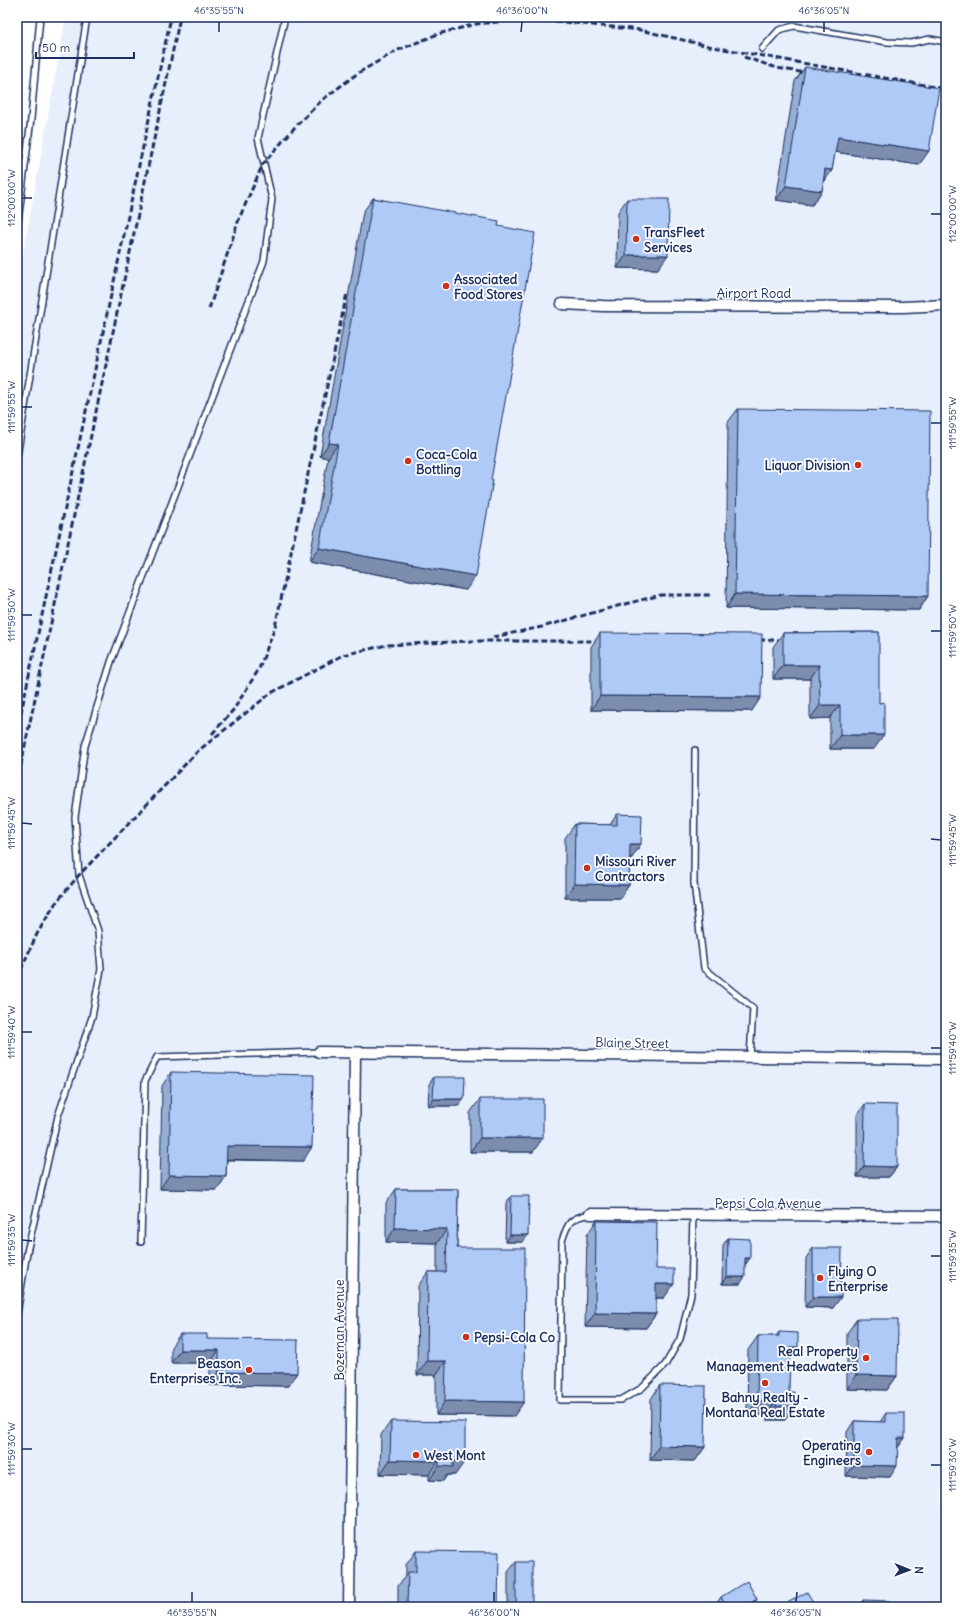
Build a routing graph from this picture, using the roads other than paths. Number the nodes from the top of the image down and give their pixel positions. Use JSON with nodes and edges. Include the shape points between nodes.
{"nodes":[{"id":1,"x":40,"y":17,"type":"edge"},
{"id":2,"x":87,"y":17,"type":"edge"},
{"id":3,"x":285,"y":17,"type":"edge"},
{"id":4,"x":946,"y":42,"type":"edge"},
{"id":5,"x":762,"y":49,"type":"dead end"},
{"id":6,"x":17,"y":230,"type":"edge"},
{"id":7,"x":562,"y":304,"type":"dead end"},
{"id":8,"x":946,"y":305,"type":"edge"},
{"id":9,"x":17,"y":457,"type":"edge"},
{"id":10,"x":696,"y":750,"type":"dead end"},
{"id":11,"x":319,"y":1052,"type":"joint"},
{"id":12,"x":355,"y":1052,"type":"junction"},
{"id":13,"x":750,"y":1057,"type":"junction"},
{"id":14,"x":946,"y":1059,"type":"edge"},
{"id":15,"x":590,"y":1214,"type":"joint"},
{"id":16,"x":693,"y":1215,"type":"junction"},
{"id":17,"x":946,"y":1216,"type":"edge"},
{"id":18,"x":141,"y":1242,"type":"dead end"},
{"id":19,"x":17,"y":1314,"type":"edge"},
{"id":20,"x":349,"y":1607,"type":"edge"}],
"edges":[{"from":1,"to":6,"type":"lane","via":[[31,119]]},
{"from":2,"to":9,"type":"lane"},
{"from":3,"to":19,"type":"lane","via":[[258,138],[272,199],[264,261],[111,662],[85,746],[75,817],[79,875],[98,931],[100,969],[92,1017],[58,1116],[27,1252]]},
{"from":4,"to":5,"type":"lane","via":[[930,39],[911,43],[887,42],[794,26],[779,30]]},
{"from":7,"to":8,"type":"street","name":"Airport Road","via":[[896,307]]},
{"from":10,"to":13,"type":"lane","via":[[694,883],[704,968],[754,1008]]},
{"from":11,"to":12,"type":"street","name":"Blaine Street"},
{"from":11,"to":18,"type":"lane","via":[[157,1057],[145,1081]]},
{"from":12,"to":13,"type":"street","name":"Blaine Street"},
{"from":12,"to":20,"type":"street","name":"Bozeman Avenue"},
{"from":13,"to":14,"type":"street","name":"Blaine Street"},
{"from":15,"to":16,"type":"street","name":"Pepsi Cola Avenue"},
{"from":15,"to":16,"type":"lane","via":[[577,1217],[566,1226],[562,1241],[560,1400],[621,1400],[642,1388],[665,1365],[680,1339],[691,1294]]},
{"from":16,"to":17,"type":"street","name":"Pepsi Cola Avenue"}]}
